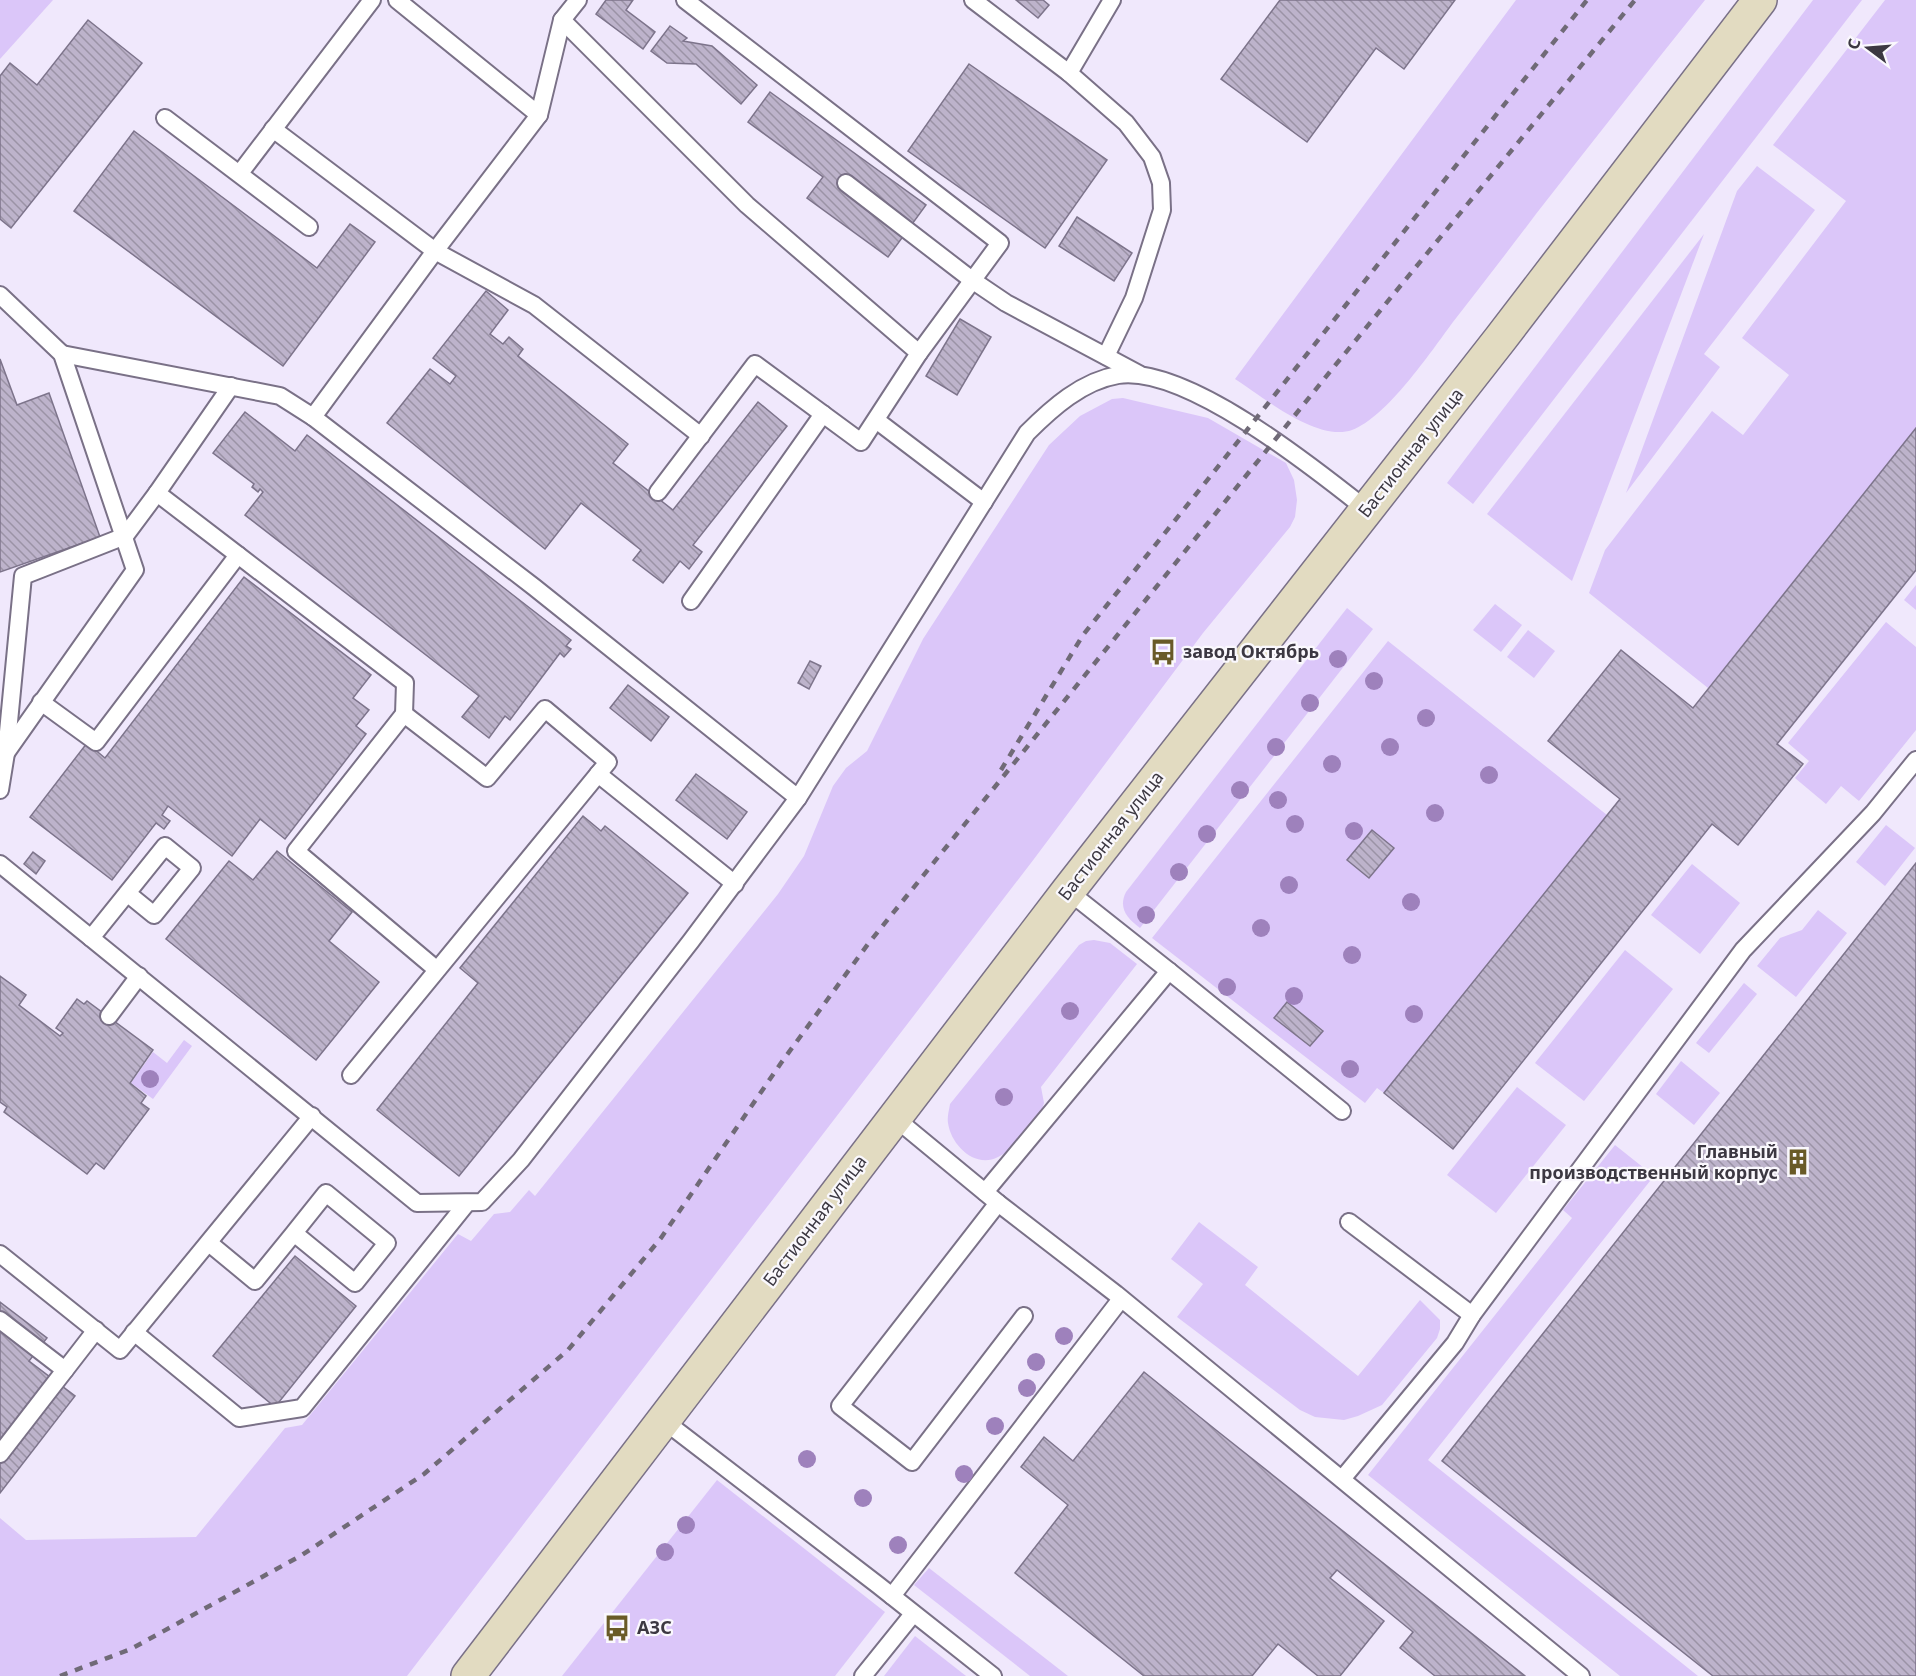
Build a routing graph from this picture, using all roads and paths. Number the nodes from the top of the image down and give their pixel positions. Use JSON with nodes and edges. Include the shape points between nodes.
{"nodes":[{"id":1,"x":372,"y":0,"type":"edge"},
{"id":2,"x":397,"y":0,"type":"edge"},
{"id":3,"x":578,"y":0,"type":"edge"},
{"id":4,"x":685,"y":0,"type":"edge"},
{"id":5,"x":974,"y":0,"type":"edge"},
{"id":6,"x":1112,"y":0,"type":"edge"},
{"id":7,"x":1760,"y":0,"type":"edge"},
{"id":8,"x":562,"y":20,"type":"junction"},
{"id":9,"x":1069,"y":73,"type":"junction"},
{"id":10,"x":539,"y":115,"type":"junction"},
{"id":11,"x":165,"y":118,"type":"dead end"},
{"id":12,"x":273,"y":129,"type":"junction"},
{"id":13,"x":240,"y":173,"type":"junction"},
{"id":14,"x":846,"y":183,"type":"dead end"},
{"id":15,"x":309,"y":226,"type":"dead end"},
{"id":16,"x":435,"y":251,"type":"junction"},
{"id":17,"x":972,"y":280,"type":"junction"},
{"id":18,"x":0,"y":296,"type":"edge"},
{"id":19,"x":919,"y":353,"type":"junction"},
{"id":20,"x":62,"y":354,"type":"junction"},
{"id":21,"x":1106,"y":356,"type":"junction"},
{"id":22,"x":1139,"y":374,"type":"junction"},
{"id":23,"x":231,"y":386,"type":"junction"},
{"id":24,"x":823,"y":414,"type":"junction"},
{"id":25,"x":313,"y":417,"type":"junction"},
{"id":26,"x":876,"y":420,"type":"junction"},
{"id":27,"x":701,"y":436,"type":"junction"},
{"id":28,"x":658,"y":492,"type":"dead end"},
{"id":29,"x":157,"y":493,"type":"junction"},
{"id":30,"x":984,"y":502,"type":"junction"},
{"id":31,"x":1367,"y":510,"type":"junction"},
{"id":32,"x":125,"y":536,"type":"junction"},
{"id":33,"x":238,"y":555,"type":"junction"},
{"id":34,"x":692,"y":601,"type":"dead end"},
{"id":35,"x":41,"y":702,"type":"junction"},
{"id":36,"x":404,"y":714,"type":"junction"},
{"id":37,"x":6,"y":753,"type":"junction"},
{"id":38,"x":1916,"y":760,"type":"edge"},
{"id":39,"x":598,"y":774,"type":"junction"},
{"id":40,"x":0,"y":790,"type":"edge"},
{"id":41,"x":798,"y":798,"type":"junction"},
{"id":42,"x":0,"y":864,"type":"edge"},
{"id":43,"x":735,"y":884,"type":"junction"},
{"id":44,"x":1068,"y":891,"type":"junction"},
{"id":45,"x":127,"y":893,"type":"dead end"},
{"id":46,"x":91,"y":938,"type":"junction"},
{"id":47,"x":436,"y":969,"type":"junction"},
{"id":48,"x":1169,"y":971,"type":"junction"},
{"id":49,"x":139,"y":976,"type":"junction"},
{"id":50,"x":109,"y":1016,"type":"dead end"},
{"id":51,"x":351,"y":1075,"type":"dead end"},
{"id":52,"x":1342,"y":1111,"type":"dead end"},
{"id":53,"x":312,"y":1116,"type":"junction"},
{"id":54,"x":895,"y":1118,"type":"junction"},
{"id":55,"x":985,"y":1192,"type":"junction"},
{"id":56,"x":467,"y":1203,"type":"junction"},
{"id":57,"x":998,"y":1203,"type":"junction"},
{"id":58,"x":1349,"y":1222,"type":"dead end"},
{"id":59,"x":294,"y":1233,"type":"junction"},
{"id":60,"x":209,"y":1243,"type":"junction"},
{"id":61,"x":0,"y":1254,"type":"edge"},
{"id":62,"x":1121,"y":1299,"type":"junction"},
{"id":63,"x":1472,"y":1315,"type":"junction"},
{"id":64,"x":1024,"y":1316,"type":"dead end"},
{"id":65,"x":0,"y":1320,"type":"edge"},
{"id":66,"x":96,"y":1330,"type":"junction"},
{"id":67,"x":134,"y":1332,"type":"junction"},
{"id":68,"x":65,"y":1370,"type":"junction"},
{"id":69,"x":663,"y":1420,"type":"junction"},
{"id":70,"x":0,"y":1454,"type":"edge"},
{"id":71,"x":1342,"y":1479,"type":"junction"},
{"id":72,"x":892,"y":1596,"type":"junction"},
{"id":73,"x":913,"y":1614,"type":"junction"},
{"id":74,"x":468,"y":1676,"type":"edge"},
{"id":75,"x":863,"y":1676,"type":"edge"},
{"id":76,"x":993,"y":1676,"type":"edge"},
{"id":77,"x":1581,"y":1676,"type":"edge"}],
"edges":[{"from":1,"to":12,"type":"lane"},
{"from":2,"to":10,"type":"lane"},
{"from":3,"to":8,"type":"lane"},
{"from":4,"to":17,"type":"lane","via":[[1000,243]]},
{"from":5,"to":9,"type":"lane"},
{"from":6,"to":9,"type":"lane"},
{"from":7,"to":31,"type":"main road","name":"Бастионная улица"},
{"from":8,"to":10,"type":"lane"},
{"from":8,"to":19,"type":"lane","via":[[747,206]]},
{"from":9,"to":21,"type":"lane","via":[[1134,132],[1152,157],[1161,183],[1162,210],[1148,259]]},
{"from":10,"to":16,"type":"lane"},
{"from":11,"to":13,"type":"lane"},
{"from":12,"to":13,"type":"lane"},
{"from":12,"to":16,"type":"lane"},
{"from":13,"to":15,"type":"lane"},
{"from":14,"to":17,"type":"lane"},
{"from":16,"to":25,"type":"lane"},
{"from":16,"to":27,"type":"lane","via":[[534,305]]},
{"from":17,"to":19,"type":"lane"},
{"from":17,"to":21,"type":"lane","via":[[1006,303]]},
{"from":18,"to":20,"type":"lane"},
{"from":19,"to":26,"type":"lane"},
{"from":20,"to":23,"type":"lane"},
{"from":20,"to":32,"type":"lane"},
{"from":21,"to":22,"type":"lane"},
{"from":22,"to":30,"type":"lane","via":[[1098,380],[1049,411],[1027,433]]},
{"from":22,"to":31,"type":"lane","via":[[1217,405],[1297,455]]},
{"from":23,"to":25,"type":"lane","via":[[280,396]]},
{"from":23,"to":29,"type":"lane"},
{"from":24,"to":26,"type":"lane","via":[[861,442]]},
{"from":24,"to":27,"type":"lane","via":[[755,364]]},
{"from":24,"to":34,"type":"lane"},
{"from":25,"to":41,"type":"lane"},
{"from":26,"to":30,"type":"lane"},
{"from":27,"to":28,"type":"lane"},
{"from":29,"to":32,"type":"lane"},
{"from":29,"to":33,"type":"lane"},
{"from":30,"to":41,"type":"lane"},
{"from":31,"to":44,"type":"main road","name":"Бастионная улица"},
{"from":32,"to":35,"type":"lane","via":[[135,570]]},
{"from":32,"to":37,"type":"lane","via":[[23,576]]},
{"from":33,"to":35,"type":"lane","via":[[96,742]]},
{"from":33,"to":36,"type":"lane","via":[[405,682]]},
{"from":35,"to":37,"type":"lane"},
{"from":36,"to":39,"type":"lane","via":[[487,778],[545,709],[608,762]]},
{"from":36,"to":47,"type":"lane","via":[[296,851]]},
{"from":37,"to":40,"type":"lane"},
{"from":38,"to":63,"type":"lane","via":[[1873,813],[1743,950]]},
{"from":39,"to":43,"type":"lane"},
{"from":39,"to":47,"type":"lane"},
{"from":41,"to":43,"type":"lane"},
{"from":42,"to":46,"type":"lane"},
{"from":43,"to":56,"type":"lane","via":[[520,1160],[482,1202]]},
{"from":44,"to":48,"type":"lane"},
{"from":44,"to":54,"type":"main road","name":"Бастионная улица"},
{"from":45,"to":46,"type":"lane"},
{"from":46,"to":49,"type":"lane"},
{"from":47,"to":51,"type":"lane"},
{"from":48,"to":52,"type":"lane"},
{"from":48,"to":55,"type":"lane"},
{"from":49,"to":50,"type":"lane"},
{"from":49,"to":53,"type":"lane"},
{"from":53,"to":56,"type":"lane","via":[[417,1203]]},
{"from":53,"to":60,"type":"lane"},
{"from":54,"to":55,"type":"lane"},
{"from":54,"to":69,"type":"main road","name":"Бастионная улица"},
{"from":55,"to":57,"type":"lane"},
{"from":56,"to":67,"type":"lane","via":[[302,1408],[239,1418]]},
{"from":57,"to":62,"type":"lane"},
{"from":57,"to":64,"type":"lane","via":[[840,1406],[912,1462]]},
{"from":58,"to":63,"type":"lane"},
{"from":59,"to":59,"type":"lane","via":[[355,1283],[387,1243],[326,1193]]},
{"from":59,"to":60,"type":"lane","via":[[255,1281]]},
{"from":60,"to":67,"type":"lane"},
{"from":61,"to":66,"type":"lane"},
{"from":62,"to":71,"type":"lane"},
{"from":62,"to":72,"type":"lane"},
{"from":63,"to":71,"type":"lane","via":[[1455,1343]]},
{"from":65,"to":68,"type":"lane"},
{"from":66,"to":67,"type":"lane","via":[[120,1350]]},
{"from":66,"to":68,"type":"lane"},
{"from":68,"to":70,"type":"lane"},
{"from":69,"to":72,"type":"lane"},
{"from":69,"to":74,"type":"main road","name":"Бастионная улица"},
{"from":71,"to":77,"type":"lane"},
{"from":72,"to":73,"type":"lane"},
{"from":73,"to":75,"type":"lane"},
{"from":73,"to":76,"type":"lane"}]}
